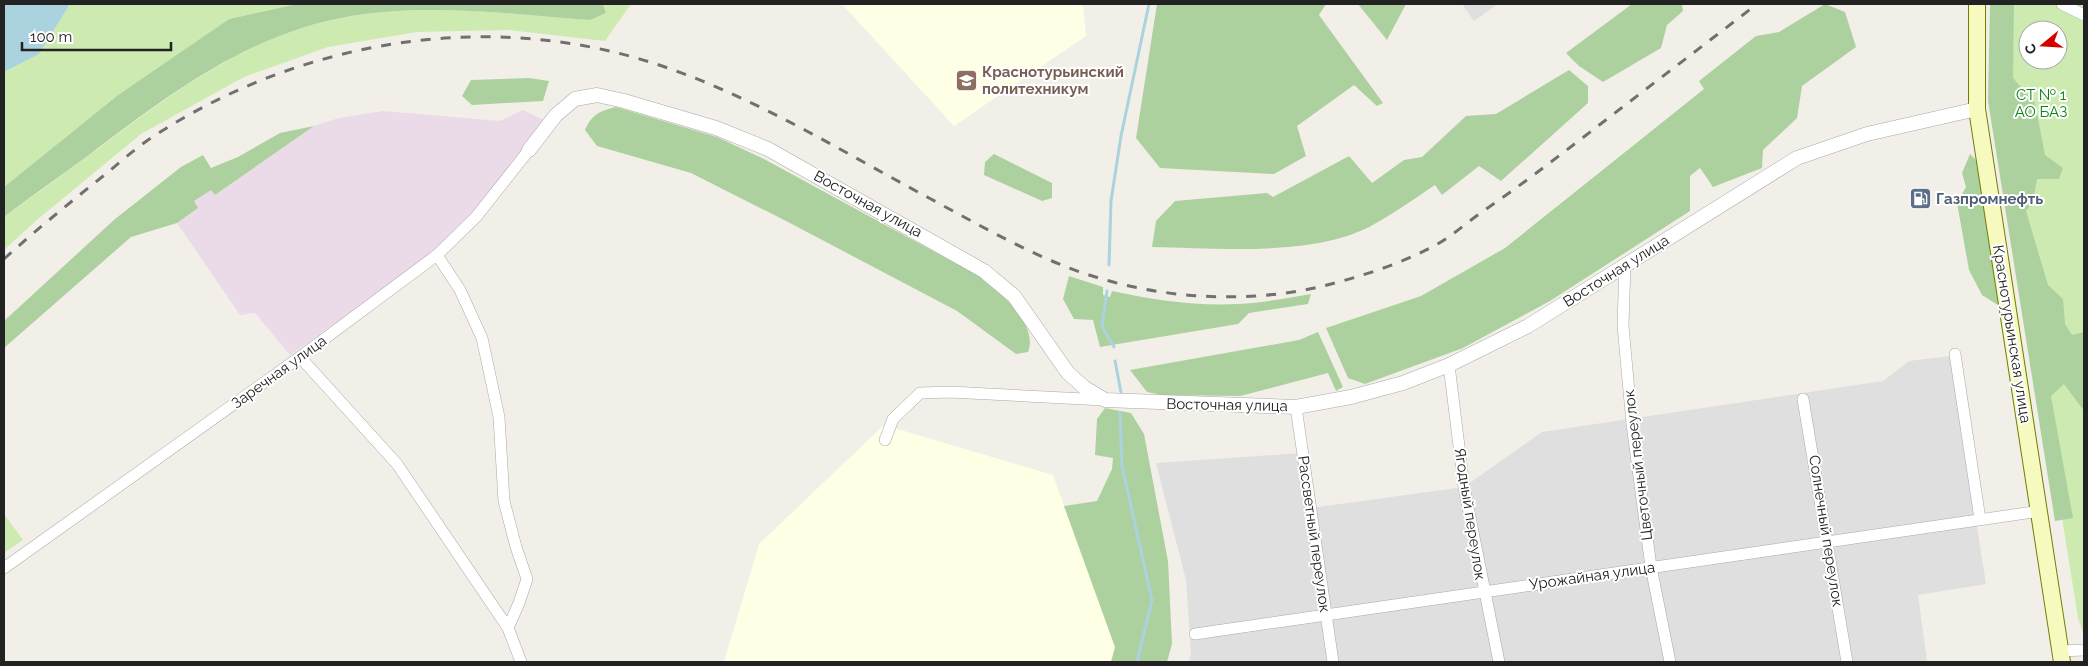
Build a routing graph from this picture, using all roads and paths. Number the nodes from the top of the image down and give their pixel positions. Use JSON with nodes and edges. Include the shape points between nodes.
{"nodes":[{"id":1,"x":1977,"y":4,"type":"edge"},
{"id":2,"x":2062,"y":4,"type":"edge"},
{"id":3,"x":2084,"y":15,"type":"edge"},
{"id":4,"x":1976,"y":109,"type":"junction"},
{"id":5,"x":530,"y":150,"type":"joint"},
{"id":6,"x":437,"y":256,"type":"junction"},
{"id":7,"x":1625,"y":265,"type":"junction"},
{"id":8,"x":1956,"y":354,"type":"dead end"},
{"id":9,"x":300,"y":357,"type":"junction"},
{"id":10,"x":1449,"y":365,"type":"junction"},
{"id":11,"x":1803,"y":399,"type":"dead end"},
{"id":12,"x":1106,"y":400,"type":"junction"},
{"id":13,"x":1296,"y":407,"type":"junction"},
{"id":14,"x":885,"y":440,"type":"dead end"},
{"id":15,"x":2040,"y":511,"type":"junction"},
{"id":16,"x":1985,"y":519,"type":"junction"},
{"id":17,"x":1828,"y":541,"type":"junction"},
{"id":18,"x":1651,"y":567,"type":"junction"},
{"id":19,"x":4,"y":568,"type":"edge"},
{"id":20,"x":1483,"y":592,"type":"junction"},
{"id":21,"x":1326,"y":615,"type":"junction"},
{"id":22,"x":508,"y":628,"type":"junction"},
{"id":23,"x":1195,"y":634,"type":"dead end"},
{"id":24,"x":2084,"y":650,"type":"edge"},
{"id":25,"x":2061,"y":657,"type":"edge"},
{"id":26,"x":521,"y":662,"type":"edge"},
{"id":27,"x":1333,"y":662,"type":"edge"},
{"id":28,"x":1498,"y":662,"type":"edge"},
{"id":29,"x":1670,"y":662,"type":"edge"},
{"id":30,"x":1847,"y":662,"type":"edge"}],
"edges":[{"from":1,"to":4,"type":"main road","name":"Краснотурьинская улица"},
{"from":2,"to":3,"type":"street"},
{"from":4,"to":7,"type":"street","name":"Восточная улица","via":[[1867,134],[1797,158]]},
{"from":4,"to":15,"type":"main road","name":"Краснотурьинская улица"},
{"from":5,"to":6,"type":"street","name":"Заречная улица","via":[[476,217]]},
{"from":5,"to":12,"type":"street","name":"Восточная улица","via":[[556,115],[575,99],[597,94],[716,128],[768,149],[984,271],[1014,296],[1068,373]]},
{"from":6,"to":9,"type":"street","name":"Заречная улица"},
{"from":6,"to":22,"type":"street","via":[[460,290],[482,338],[499,417],[504,501],[527,579]]},
{"from":7,"to":10,"type":"street","name":"Восточная улица","via":[[1528,326]]},
{"from":7,"to":18,"type":"street","name":"Цветочный переулок","via":[[1623,326]]},
{"from":8,"to":16,"type":"street"},
{"from":9,"to":19,"type":"street","name":"Заречная улица"},
{"from":9,"to":22,"type":"street","via":[[397,464]]},
{"from":10,"to":13,"type":"street","name":"Восточная улица","via":[[1359,395]]},
{"from":10,"to":20,"type":"street","name":"Ягодный переулок","via":[[1464,487]]},
{"from":11,"to":17,"type":"street","name":"Солнечный переулок"},
{"from":12,"to":13,"type":"street","name":"Восточная улица"},
{"from":12,"to":14,"type":"street","via":[[920,393],[893,419]]},
{"from":13,"to":21,"type":"street","name":"Рассветный переулок"},
{"from":15,"to":16,"type":"street","name":"Урожайная улица"},
{"from":15,"to":25,"type":"main road","name":"Краснотурьинская улица"},
{"from":16,"to":17,"type":"street","name":"Урожайная улица"},
{"from":17,"to":18,"type":"street","name":"Урожайная улица"},
{"from":17,"to":30,"type":"street","name":"Солнечный переулок"},
{"from":18,"to":20,"type":"street","name":"Урожайная улица"},
{"from":18,"to":29,"type":"street","name":"Цветочный переулок"},
{"from":20,"to":21,"type":"street","name":"Урожайная улица"},
{"from":20,"to":28,"type":"street","name":"Ягодный переулок"},
{"from":21,"to":23,"type":"street","name":"Урожайная улица"},
{"from":21,"to":27,"type":"street","name":"Рассветный переулок"},
{"from":22,"to":26,"type":"street"},
{"from":24,"to":25,"type":"street"}]}
